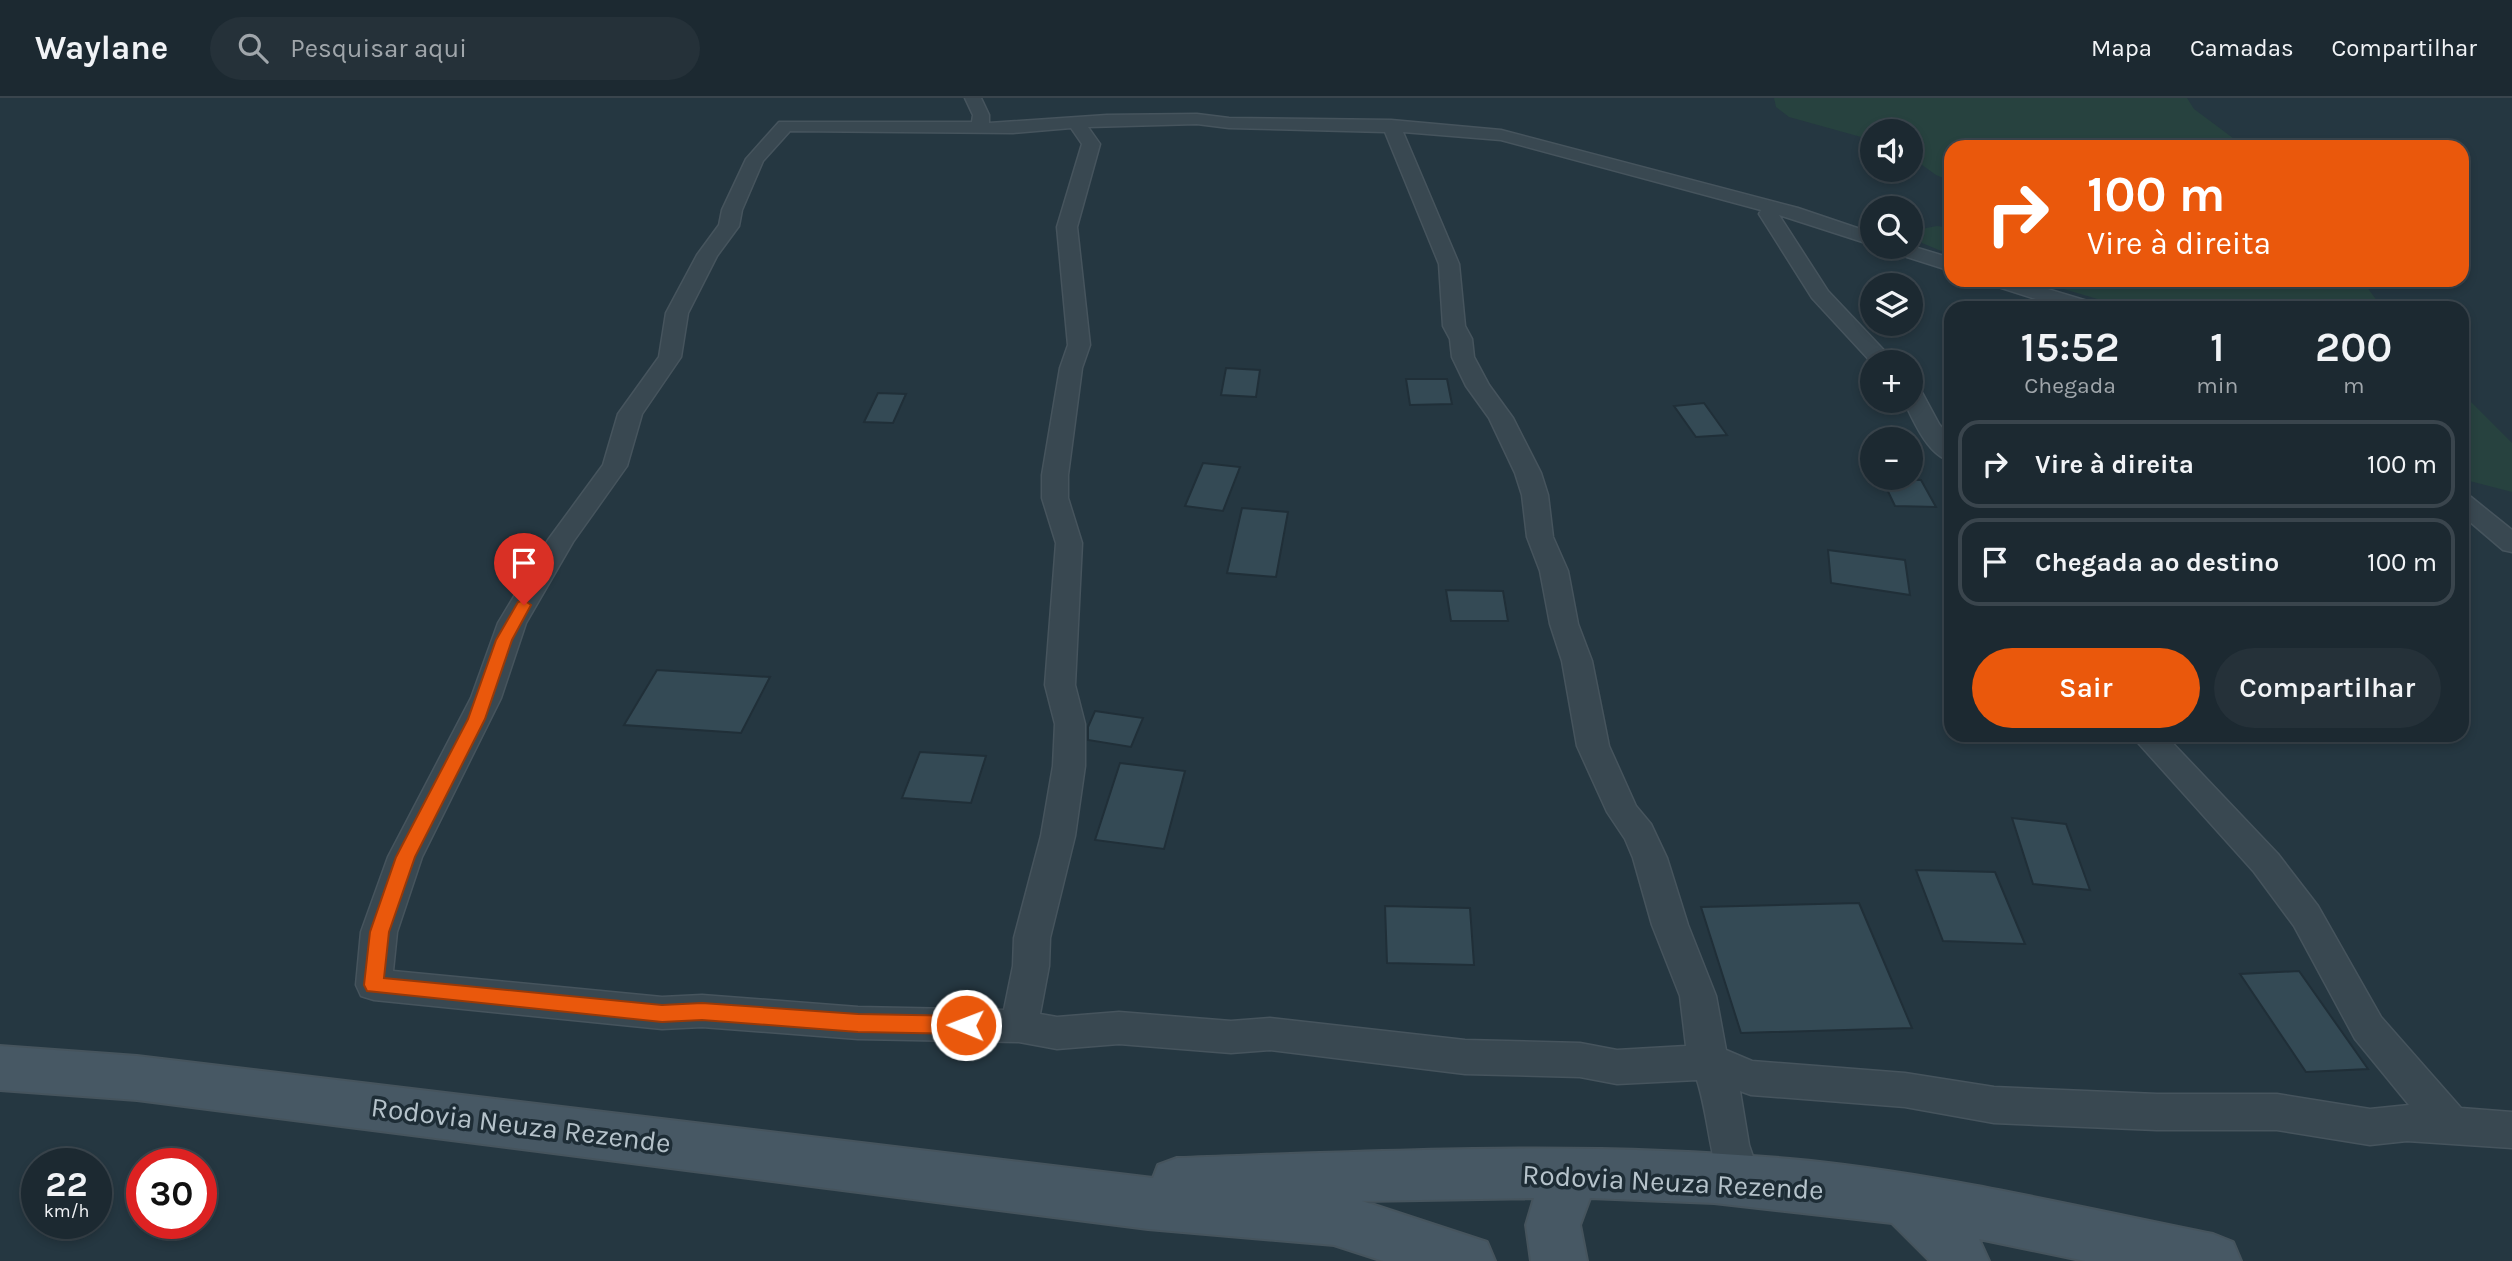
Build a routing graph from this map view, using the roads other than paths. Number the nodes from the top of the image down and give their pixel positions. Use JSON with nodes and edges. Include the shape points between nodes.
{"nodes":[{"id":1,"x":977,"y":113,"type":"edge"},
{"id":2,"x":1077,"y":124,"type":"junction"},
{"id":3,"x":1391,"y":125,"type":"junction"},
{"id":4,"x":1772,"y":207,"type":"junction"},
{"id":5,"x":1860,"y":235,"type":"edge"},
{"id":6,"x":1923,"y":256,"type":"edge"},
{"id":7,"x":1944,"y":263,"type":"edge"},
{"id":8,"x":2018,"y":287,"type":"edge"},
{"id":9,"x":2064,"y":301,"type":"edge"},
{"id":10,"x":1873,"y":350,"type":"edge"},
{"id":11,"x":1922,"y":413,"type":"edge"},
{"id":12,"x":1944,"y":445,"type":"edge"},
{"id":13,"x":2469,"y":508,"type":"edge"},
{"id":14,"x":2512,"y":544,"type":"edge"},
{"id":15,"x":2154,"y":742,"type":"edge"},
{"id":16,"x":1020,"y":1026,"type":"junction"},
{"id":17,"x":1712,"y":1062,"type":"junction"},
{"id":18,"x":0,"y":1068,"type":"edge"},
{"id":19,"x":2450,"y":1125,"type":"junction"},
{"id":20,"x":2512,"y":1130,"type":"edge"},
{"id":21,"x":1578,"y":1171,"type":"junction"},
{"id":22,"x":1740,"y":1180,"type":"junction"},
{"id":23,"x":1042,"y":1188,"type":"junction"},
{"id":24,"x":1909,"y":1202,"type":"junction"},
{"id":25,"x":1467,"y":1261,"type":"edge"},
{"id":26,"x":1559,"y":1261,"type":"edge"},
{"id":27,"x":1961,"y":1261,"type":"edge"},
{"id":28,"x":2213,"y":1261,"type":"edge"}],
"edges":[{"from":1,"to":2,"type":"street"},
{"from":1,"to":16,"type":"street","via":[[785,126],[764,145],[735,202],[729,226],[707,255],[677,313],[670,357],[630,414],[615,466],[561,540],[512,623],[486,698],[405,857],[379,932],[373,985],[662,1013]]},
{"from":2,"to":3,"type":"street","via":[[1157,119]]},
{"from":2,"to":16,"type":"street","via":[[1091,144],[1067,227],[1079,345],[1055,475],[1055,498],[1069,543],[1060,684],[1070,724],[1069,766],[1058,836],[1032,938]]},
{"from":3,"to":4,"type":"street","via":[[1501,135]]},
{"from":3,"to":17,"type":"street","via":[[1450,264],[1454,326],[1463,357],[1502,418],[1528,473],[1540,537],[1554,570],[1564,624],[1577,661],[1593,746],[1650,858],[1693,982]]},
{"from":4,"to":5,"type":"street"},
{"from":4,"to":10,"type":"street","via":[[1773,222],[1819,294]]},
{"from":6,"to":7,"type":"street"},
{"from":8,"to":9,"type":"street"},
{"from":11,"to":12,"type":"street"},
{"from":13,"to":14,"type":"street"},
{"from":15,"to":19,"type":"street","via":[[2266,863],[2306,916],[2368,1028]]},
{"from":16,"to":17,"type":"street","via":[[1057,1034],[1119,1028],[1231,1037],[1270,1034],[1452,1056],[1580,1060],[1617,1067]]},
{"from":17,"to":19,"type":"street","via":[[1751,1079],[1905,1090],[1994,1105],[2277,1112],[2370,1126]]},
{"from":17,"to":22,"type":"street"},
{"from":18,"to":23,"type":"street","name":"Rodovia Neuza Rezende","via":[[151,1080]]},
{"from":19,"to":20,"type":"street"},
{"from":21,"to":22,"type":"street","name":"Rodovia Neuza Rezende"},
{"from":21,"to":23,"type":"street","name":"Rodovia Neuza Rezende"},
{"from":21,"to":26,"type":"street","via":[[1554,1210],[1552,1233]]},
{"from":22,"to":24,"type":"street","name":"Rodovia Neuza Rezende"},
{"from":23,"to":25,"type":"street","name":"Rodovia Neuza Rezende","via":[[1148,1203],[1334,1219]]},
{"from":24,"to":27,"type":"street","via":[[1950,1243]]},
{"from":24,"to":28,"type":"street","name":"Rodovia Neuza Rezende"}]}
